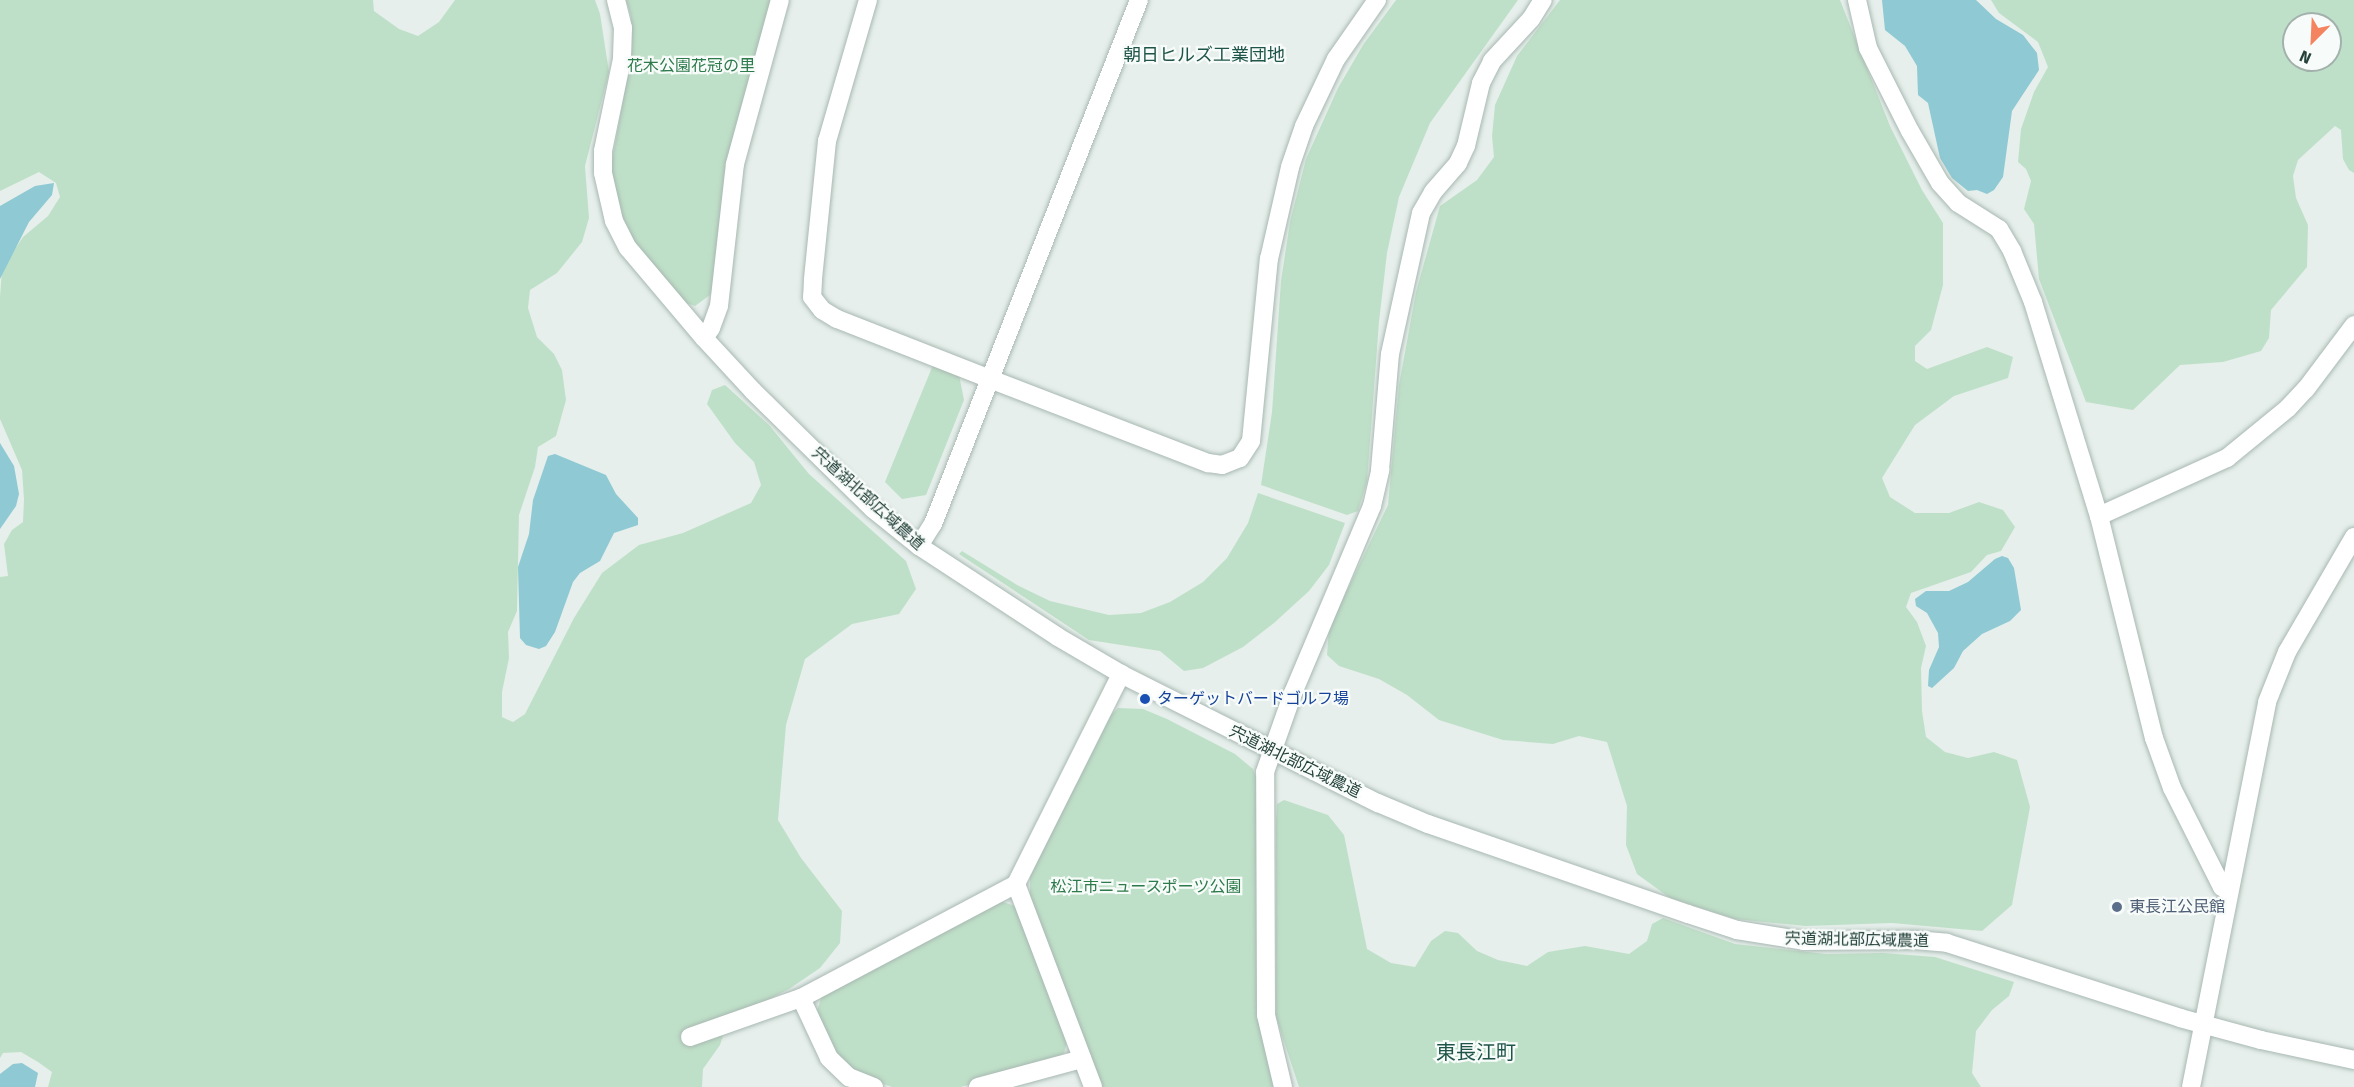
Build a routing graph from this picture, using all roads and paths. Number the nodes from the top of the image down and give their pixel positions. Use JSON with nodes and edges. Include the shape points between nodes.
{"nodes":[{"id":1,"x":616,"y":0,"type":"edge"},
{"id":2,"x":780,"y":0,"type":"edge"},
{"id":3,"x":868,"y":0,"type":"edge"},
{"id":4,"x":1138,"y":0,"type":"edge"},
{"id":5,"x":1377,"y":0,"type":"edge"},
{"id":6,"x":1543,"y":0,"type":"edge"},
{"id":7,"x":1857,"y":0,"type":"edge"},
{"id":8,"x":2354,"y":325,"type":"edge"},
{"id":9,"x":704,"y":338,"type":"junction"},
{"id":10,"x":990,"y":379,"type":"junction"},
{"id":11,"x":2099,"y":516,"type":"junction"},
{"id":12,"x":2354,"y":537,"type":"edge"},
{"id":13,"x":919,"y":546,"type":"junction"},
{"id":14,"x":1121,"y":674,"type":"junction"},
{"id":15,"x":1274,"y":752,"type":"junction"},
{"id":16,"x":1016,"y":884,"type":"junction"},
{"id":17,"x":2228,"y":888,"type":"junction"},
{"id":18,"x":801,"y":998,"type":"junction"},
{"id":19,"x":2204,"y":1024,"type":"junction"},
{"id":20,"x":690,"y":1037,"type":"dead end"},
{"id":21,"x":1082,"y":1059,"type":"junction"},
{"id":22,"x":2354,"y":1060,"type":"edge"},
{"id":23,"x":874,"y":1087,"type":"edge"},
{"id":24,"x":978,"y":1087,"type":"edge"},
{"id":25,"x":1093,"y":1087,"type":"edge"},
{"id":26,"x":1283,"y":1087,"type":"edge"},
{"id":27,"x":2191,"y":1087,"type":"edge"}],
"edges":[{"from":1,"to":9,"type":"street","name":"宍道湖北部広域農道","via":[[623,28],[622,59],[603,151],[605,195],[628,248]]},
{"from":2,"to":9,"type":"street","via":[[735,164],[719,306]]},
{"from":3,"to":10,"type":"street","via":[[827,141],[812,297],[822,310],[837,319]]},
{"from":4,"to":10,"type":"street"},
{"from":5,"to":10,"type":"street","via":[[1336,59],[1304,126],[1290,167],[1269,259],[1251,441],[1240,458],[1215,465]]},
{"from":6,"to":15,"type":"street","via":[[1492,61],[1481,83],[1458,164],[1420,213],[1390,354],[1380,470],[1371,506],[1293,693]]},
{"from":7,"to":11,"type":"street","via":[[1868,48],[1940,183],[1958,203],[1999,228],[2012,251],[2033,302]]},
{"from":8,"to":11,"type":"street","via":[[2307,389],[2227,458]]},
{"from":9,"to":13,"type":"street","name":"宍道湖北部広域農道","via":[[823,462]]},
{"from":10,"to":13,"type":"street","via":[[933,524]]},
{"from":11,"to":17,"type":"street","via":[[2154,738],[2172,788],[2222,887]]},
{"from":12,"to":17,"type":"street","via":[[2276,676],[2267,702]]},
{"from":13,"to":14,"type":"street","name":"宍道湖北部広域農道","via":[[1003,603]]},
{"from":14,"to":15,"type":"street","name":"宍道湖北部広域農道"},
{"from":14,"to":16,"type":"street"},
{"from":15,"to":19,"type":"street","name":"宍道湖北部広域農道","via":[[1428,824],[1737,930],[1804,941],[1947,943]]},
{"from":15,"to":26,"type":"street","via":[[1265,772],[1266,1015]]},
{"from":16,"to":18,"type":"street"},
{"from":16,"to":21,"type":"street"},
{"from":17,"to":19,"type":"street"},
{"from":18,"to":20,"type":"street"},
{"from":18,"to":23,"type":"street","via":[[829,1058],[849,1077]]},
{"from":19,"to":22,"type":"street","name":"宍道湖北部広域農道"},
{"from":19,"to":27,"type":"street"},
{"from":21,"to":24,"type":"street"},
{"from":21,"to":25,"type":"street"}]}
